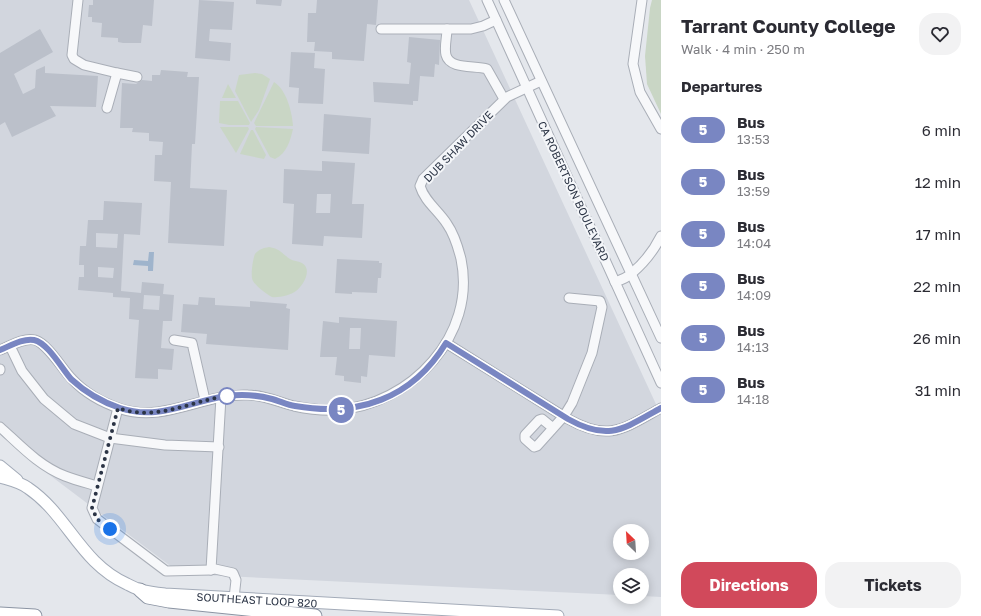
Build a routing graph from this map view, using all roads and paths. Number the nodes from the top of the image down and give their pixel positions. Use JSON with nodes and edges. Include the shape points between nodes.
{"nodes":[{"id":1,"x":78,"y":0,"type":"edge"},
{"id":2,"x":487,"y":0,"type":"edge"},
{"id":3,"x":504,"y":0,"type":"edge"},
{"id":4,"x":642,"y":0,"type":"edge"},
{"id":5,"x":496,"y":20,"type":"junction"},
{"id":6,"x":447,"y":28,"type":"junction"},
{"id":7,"x":382,"y":29,"type":"dead end"},
{"id":8,"x":117,"y":73,"type":"junction"},
{"id":9,"x":137,"y":77,"type":"dead end"},
{"id":10,"x":541,"y":81,"type":"junction"},
{"id":11,"x":526,"y":88,"type":"junction"},
{"id":12,"x":504,"y":100,"type":"junction"},
{"id":13,"x":107,"y":108,"type":"dead end"},
{"id":14,"x":661,"y":129,"type":"edge"},
{"id":15,"x":661,"y":236,"type":"edge"},
{"id":16,"x":631,"y":274,"type":"junction"},
{"id":17,"x":615,"y":282,"type":"junction"},
{"id":18,"x":569,"y":298,"type":"dead end"},
{"id":19,"x":661,"y":338,"type":"edge"},
{"id":20,"x":174,"y":340,"type":"dead end"},
{"id":21,"x":446,"y":343,"type":"junction"},
{"id":22,"x":10,"y":346,"type":"junction"},
{"id":23,"x":0,"y":350,"type":"edge"},
{"id":24,"x":661,"y":383,"type":"edge"},
{"id":25,"x":221,"y":397,"type":"junction"},
{"id":26,"x":205,"y":400,"type":"junction"},
{"id":27,"x":118,"y":408,"type":"junction"},
{"id":28,"x":661,"y":408,"type":"edge"},
{"id":29,"x":564,"y":416,"type":"junction"},
{"id":30,"x":0,"y":427,"type":"edge"},
{"id":31,"x":553,"y":428,"type":"dead end"},
{"id":32,"x":110,"y":438,"type":"junction"},
{"id":33,"x":219,"y":447,"type":"junction"},
{"id":34,"x":0,"y":466,"type":"edge"},
{"id":35,"x":0,"y":476,"type":"edge"},
{"id":36,"x":20,"y":483,"type":"junction"},
{"id":37,"x":98,"y":486,"type":"junction"},
{"id":38,"x":211,"y":570,"type":"junction"},
{"id":39,"x":140,"y":590,"type":"junction"},
{"id":40,"x":234,"y":598,"type":"junction"},
{"id":41,"x":0,"y":614,"type":"edge"},
{"id":42,"x":35,"y":616,"type":"edge"},
{"id":43,"x":314,"y":616,"type":"edge"},
{"id":44,"x":558,"y":616,"type":"edge"}],
"edges":[{"from":1,"to":8,"type":"street","via":[[72,50],[74,59],[84,65]]},
{"from":2,"to":5,"type":"street","name":"CA ROBERTSON BOULEVARD"},
{"from":3,"to":10,"type":"street","name":"CA ROBERTSON BOULEVARD"},
{"from":4,"to":14,"type":"street","via":[[633,64],[640,92]]},
{"from":5,"to":6,"type":"street","via":[[471,29]]},
{"from":5,"to":11,"type":"street","name":"CA ROBERTSON BOULEVARD"},
{"from":6,"to":7,"type":"street"},
{"from":6,"to":12,"type":"street","via":[[446,53],[449,60],[453,64],[487,69]]},
{"from":8,"to":9,"type":"street"},
{"from":8,"to":13,"type":"street"},
{"from":10,"to":11,"type":"street","name":"DUB SHAW DRIVE"},
{"from":10,"to":16,"type":"street","name":"CA ROBERTSON BOULEVARD"},
{"from":11,"to":12,"type":"street","name":"DUB SHAW DRIVE"},
{"from":11,"to":17,"type":"street","name":"CA ROBERTSON BOULEVARD"},
{"from":12,"to":21,"type":"street","name":"DUB SHAW DRIVE","via":[[423,179],[420,186],[422,195],[447,224],[461,259],[462,301]]},
{"from":15,"to":16,"type":"street"},
{"from":16,"to":17,"type":"street"},
{"from":16,"to":19,"type":"street","name":"CA ROBERTSON BOULEVARD"},
{"from":17,"to":24,"type":"street","name":"CA ROBERTSON BOULEVARD"},
{"from":18,"to":29,"type":"street","via":[[600,301],[602,307],[592,353],[572,403]]},
{"from":20,"to":26,"type":"street","via":[[192,343]]},
{"from":21,"to":25,"type":"street","name":"DUB SHAW DRIVE","via":[[414,381],[375,403],[355,408],[315,410],[259,396]]},
{"from":21,"to":29,"type":"street"},
{"from":22,"to":23,"type":"street","name":"DUB SHAW DRIVE"},
{"from":22,"to":27,"type":"street","name":"DUB SHAW DRIVE","via":[[36,340],[44,345],[80,387]]},
{"from":22,"to":32,"type":"street","via":[[22,371],[44,399],[74,424]]},
{"from":25,"to":26,"type":"street","name":"DUB SHAW DRIVE"},
{"from":25,"to":33,"type":"street"},
{"from":26,"to":27,"type":"street","name":"DUB SHAW DRIVE","via":[[170,411],[133,411]]},
{"from":27,"to":32,"type":"street"},
{"from":28,"to":29,"type":"street","via":[[628,426],[607,432],[589,429]]},
{"from":29,"to":31,"type":"street"},
{"from":30,"to":37,"type":"street","via":[[44,465],[64,475]]},
{"from":32,"to":33,"type":"street","via":[[165,445]]},
{"from":32,"to":37,"type":"street"},
{"from":33,"to":38,"type":"street"},
{"from":34,"to":36,"type":"main road"},
{"from":35,"to":36,"type":"main road","name":"SOUTHEAST LOOP 820"},
{"from":36,"to":39,"type":"main road","name":"SOUTHEAST LOOP 820","via":[[40,497],[97,564],[121,582]]},
{"from":37,"to":38,"type":"street","via":[[92,508],[97,519],[166,571]]},
{"from":38,"to":40,"type":"street","via":[[233,573],[236,580]]},
{"from":39,"to":40,"type":"main road","name":"SOUTHEAST LOOP 820"},
{"from":39,"to":43,"type":"highway","via":[[148,597],[169,601]]},
{"from":40,"to":44,"type":"main road","name":"SOUTHEAST LOOP 820"},
{"from":41,"to":42,"type":"highway"}]}
